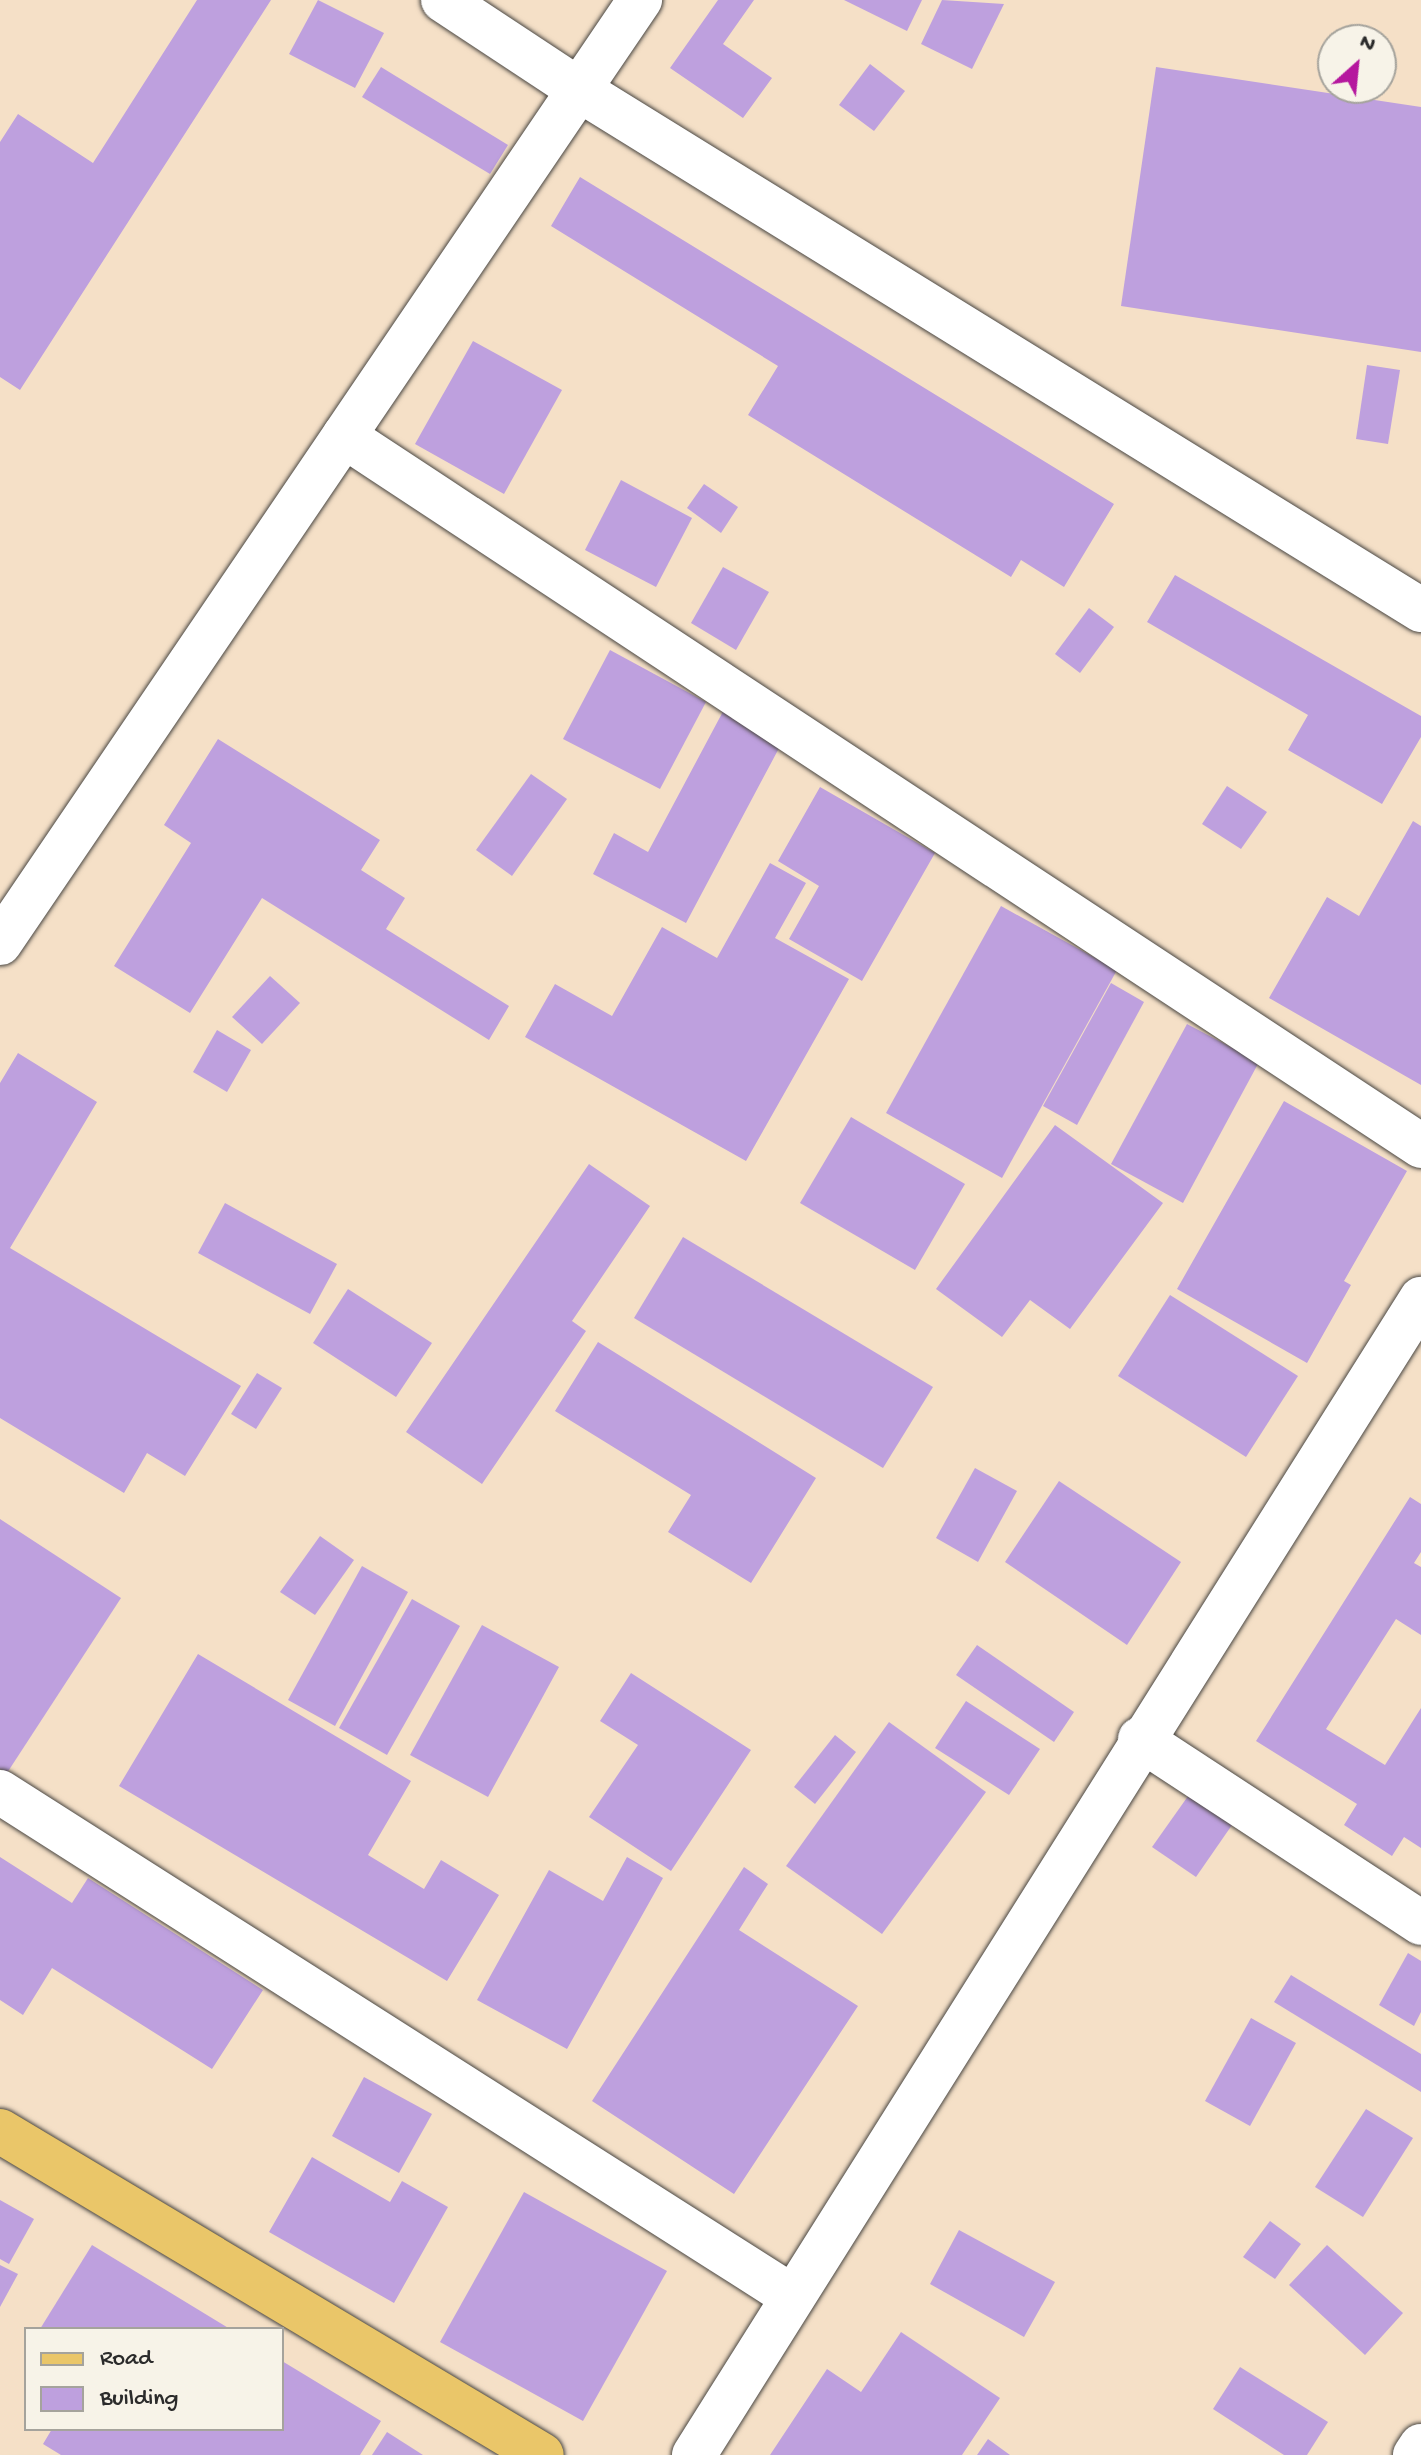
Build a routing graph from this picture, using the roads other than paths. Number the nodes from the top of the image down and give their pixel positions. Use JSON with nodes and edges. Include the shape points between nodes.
{"nodes":[{"id":1,"x":443,"y":0,"type":"edge"},
{"id":2,"x":640,"y":0,"type":"edge"},
{"id":3,"x":578,"y":89,"type":"junction"},
{"id":4,"x":344,"y":436,"type":"junction"},
{"id":5,"x":1421,"y":610,"type":"edge"},
{"id":6,"x":0,"y":943,"type":"edge"},
{"id":7,"x":1421,"y":1146,"type":"edge"},
{"id":8,"x":1421,"y":1299,"type":"edge"},
{"id":9,"x":1140,"y":1739,"type":"junction"},
{"id":10,"x":0,"y":1792,"type":"edge"},
{"id":11,"x":1421,"y":1923,"type":"edge"},
{"id":12,"x":0,"y":2131,"type":"edge"},
{"id":13,"x":793,"y":2297,"type":"junction"},
{"id":14,"x":1421,"y":2446,"type":"edge"},
{"id":15,"x":542,"y":2455,"type":"edge"},
{"id":16,"x":694,"y":2455,"type":"edge"},
{"id":17,"x":1415,"y":2455,"type":"edge"}],
"edges":[{"from":1,"to":3,"type":"street"},
{"from":2,"to":3,"type":"street"},
{"from":3,"to":4,"type":"street"},
{"from":3,"to":5,"type":"street"},
{"from":4,"to":6,"type":"street"},
{"from":4,"to":7,"type":"street"},
{"from":8,"to":9,"type":"street"},
{"from":9,"to":11,"type":"street"},
{"from":9,"to":13,"type":"street"},
{"from":10,"to":13,"type":"street"},
{"from":12,"to":15,"type":"main road"},
{"from":13,"to":16,"type":"street"},
{"from":14,"to":17,"type":"street"}]}
